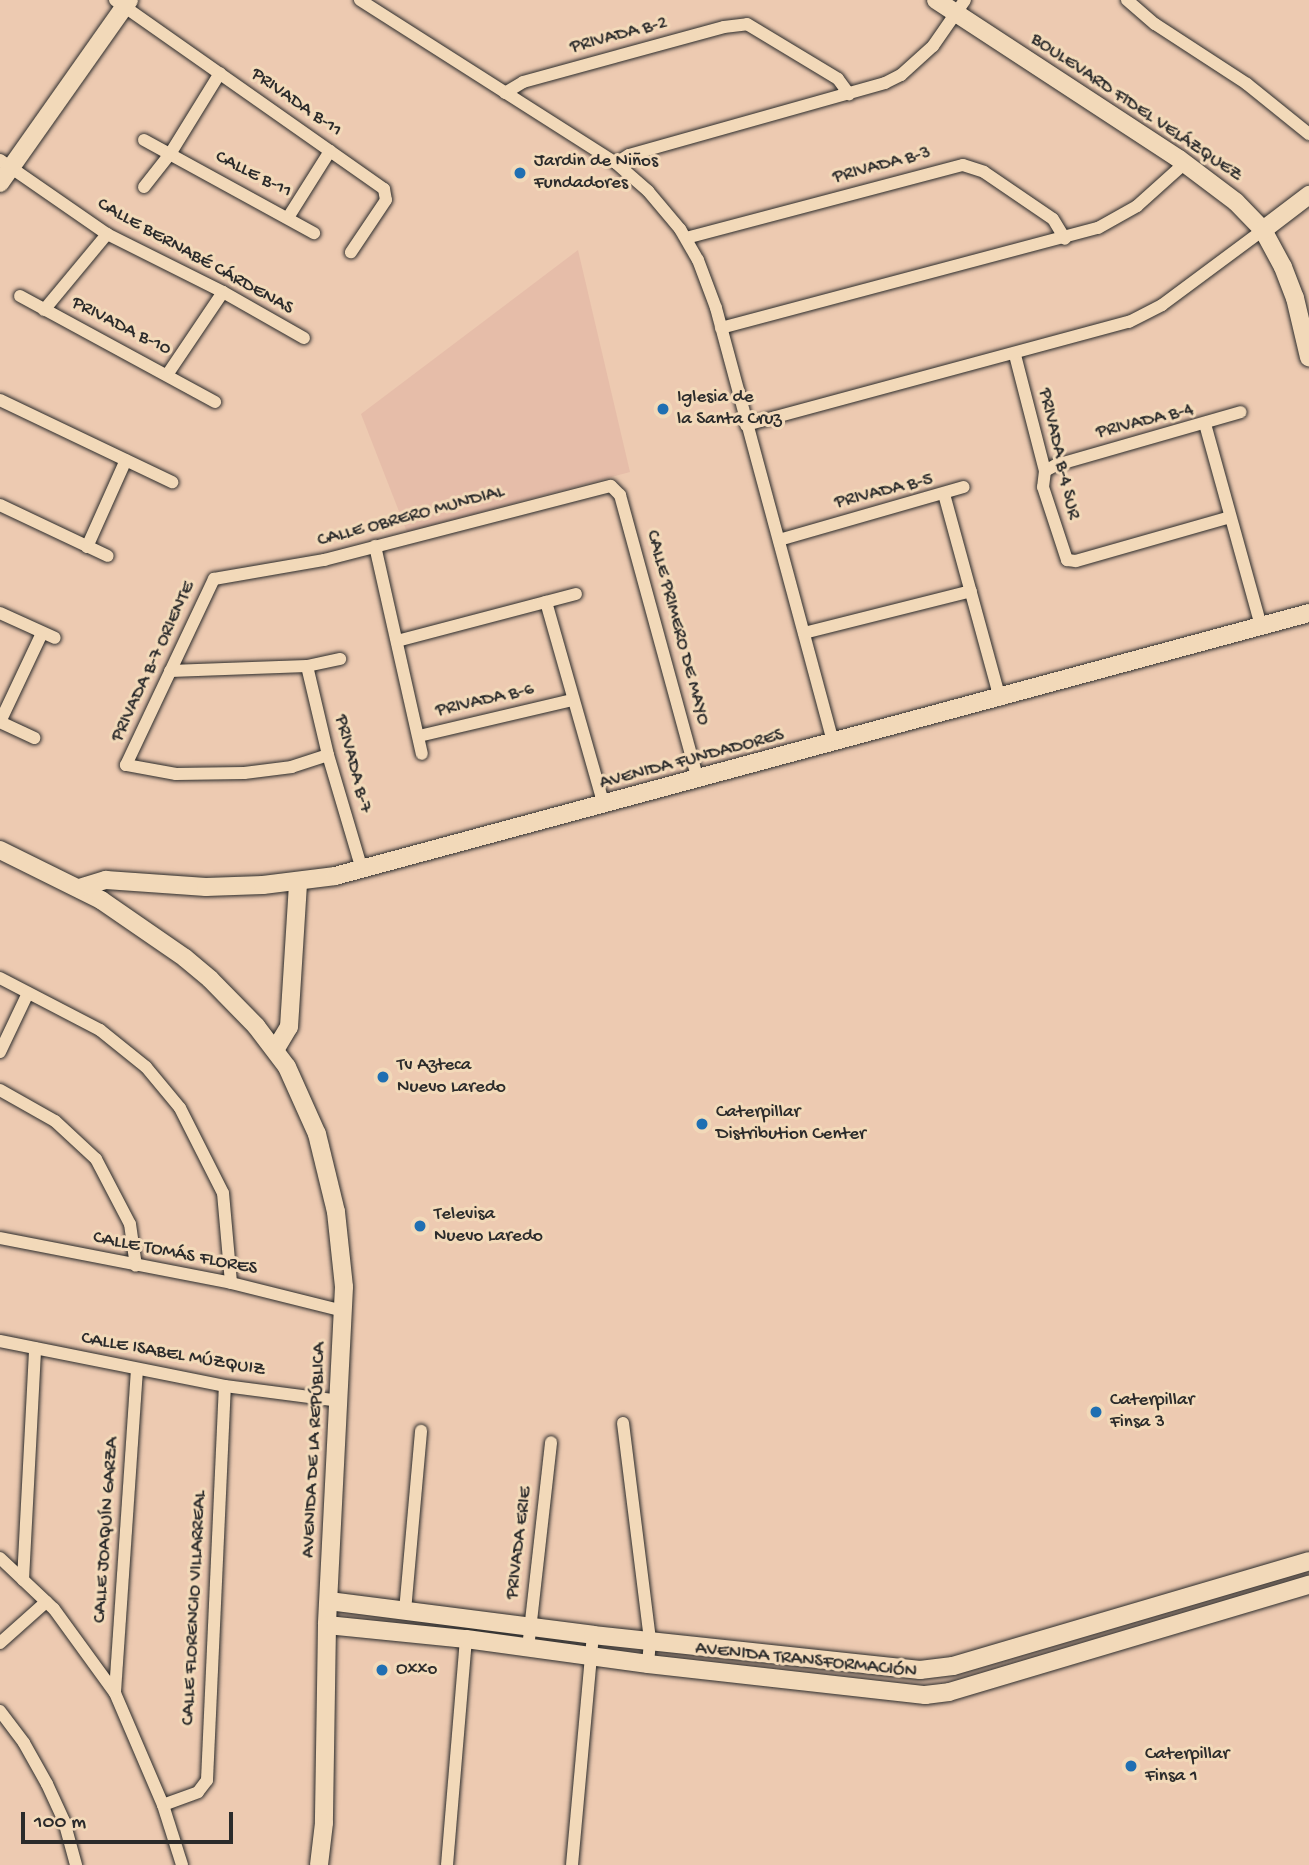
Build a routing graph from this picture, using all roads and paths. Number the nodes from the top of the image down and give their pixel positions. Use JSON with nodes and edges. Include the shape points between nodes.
{"nodes":[{"id":1,"x":360,"y":0,"type":"edge"},
{"id":2,"x":936,"y":0,"type":"edge"},
{"id":3,"x":1127,"y":0,"type":"edge"},
{"id":4,"x":122,"y":2,"type":"edge"},
{"id":5,"x":961,"y":6,"type":"edge"},
{"id":6,"x":220,"y":73,"type":"junction"},
{"id":7,"x":505,"y":93,"type":"junction"},
{"id":8,"x":849,"y":94,"type":"junction"},
{"id":9,"x":1309,"y":134,"type":"edge"},
{"id":10,"x":144,"y":140,"type":"dead end"},
{"id":11,"x":330,"y":151,"type":"junction"},
{"id":12,"x":170,"y":154,"type":"junction"},
{"id":13,"x":616,"y":163,"type":"junction"},
{"id":14,"x":1185,"y":163,"type":"junction"},
{"id":15,"x":6,"y":164,"type":"edge"},
{"id":16,"x":0,"y":183,"type":"edge"},
{"id":17,"x":144,"y":187,"type":"dead end"},
{"id":18,"x":1309,"y":195,"type":"edge"},
{"id":19,"x":289,"y":216,"type":"junction"},
{"id":20,"x":1263,"y":229,"type":"junction"},
{"id":21,"x":314,"y":233,"type":"dead end"},
{"id":22,"x":107,"y":234,"type":"junction"},
{"id":23,"x":686,"y":238,"type":"junction"},
{"id":24,"x":1065,"y":239,"type":"junction"},
{"id":25,"x":351,"y":252,"type":"dead end"},
{"id":26,"x":223,"y":292,"type":"junction"},
{"id":27,"x":20,"y":296,"type":"dead end"},
{"id":28,"x":44,"y":310,"type":"junction"},
{"id":29,"x":721,"y":328,"type":"junction"},
{"id":30,"x":304,"y":338,"type":"dead end"},
{"id":31,"x":1015,"y":355,"type":"junction"},
{"id":32,"x":1309,"y":357,"type":"edge"},
{"id":33,"x":167,"y":375,"type":"junction"},
{"id":34,"x":0,"y":400,"type":"edge"},
{"id":35,"x":215,"y":402,"type":"dead end"},
{"id":36,"x":1241,"y":412,"type":"dead end"},
{"id":37,"x":1205,"y":424,"type":"junction"},
{"id":38,"x":746,"y":425,"type":"junction"},
{"id":39,"x":126,"y":460,"type":"junction"},
{"id":40,"x":1045,"y":471,"type":"junction"},
{"id":41,"x":172,"y":482,"type":"dead end"},
{"id":42,"x":615,"y":487,"type":"joint"},
{"id":43,"x":964,"y":487,"type":"dead end"},
{"id":44,"x":944,"y":494,"type":"junction"},
{"id":45,"x":0,"y":505,"type":"edge"},
{"id":46,"x":1230,"y":517,"type":"junction"},
{"id":47,"x":779,"y":540,"type":"junction"},
{"id":48,"x":375,"y":546,"type":"junction"},
{"id":49,"x":88,"y":547,"type":"junction"},
{"id":50,"x":108,"y":556,"type":"dead end"},
{"id":51,"x":214,"y":579,"type":"joint"},
{"id":52,"x":971,"y":591,"type":"junction"},
{"id":53,"x":576,"y":594,"type":"dead end"},
{"id":54,"x":546,"y":602,"type":"junction"},
{"id":55,"x":0,"y":613,"type":"edge"},
{"id":56,"x":1309,"y":613,"type":"edge"},
{"id":57,"x":1261,"y":626,"type":"junction"},
{"id":58,"x":804,"y":633,"type":"junction"},
{"id":59,"x":397,"y":640,"type":"junction"},
{"id":60,"x":340,"y":659,"type":"dead end"},
{"id":61,"x":307,"y":666,"type":"junction"},
{"id":62,"x":170,"y":671,"type":"junction"},
{"id":63,"x":1000,"y":699,"type":"junction"},
{"id":64,"x":573,"y":700,"type":"junction"},
{"id":65,"x":0,"y":722,"type":"edge"},
{"id":66,"x":419,"y":736,"type":"junction"},
{"id":67,"x":35,"y":738,"type":"dead end"},
{"id":68,"x":833,"y":743,"type":"junction"},
{"id":69,"x":422,"y":754,"type":"dead end"},
{"id":70,"x":328,"y":755,"type":"junction"},
{"id":71,"x":698,"y":780,"type":"junction"},
{"id":72,"x":604,"y":805,"type":"junction"},
{"id":73,"x":0,"y":850,"type":"edge"},
{"id":74,"x":362,"y":870,"type":"junction"},
{"id":75,"x":298,"y":882,"type":"junction"},
{"id":76,"x":79,"y":888,"type":"junction"},
{"id":77,"x":0,"y":978,"type":"edge"},
{"id":78,"x":28,"y":993,"type":"junction"},
{"id":79,"x":275,"y":1050,"type":"junction"},
{"id":80,"x":0,"y":1052,"type":"edge"},
{"id":81,"x":0,"y":1090,"type":"edge"},
{"id":82,"x":0,"y":1238,"type":"edge"},
{"id":83,"x":136,"y":1266,"type":"junction"},
{"id":84,"x":231,"y":1283,"type":"junction"},
{"id":85,"x":343,"y":1311,"type":"junction"},
{"id":86,"x":0,"y":1341,"type":"edge"},
{"id":87,"x":35,"y":1348,"type":"junction"},
{"id":88,"x":137,"y":1370,"type":"junction"},
{"id":89,"x":225,"y":1386,"type":"junction"},
{"id":90,"x":340,"y":1401,"type":"junction"},
{"id":91,"x":623,"y":1423,"type":"dead end"},
{"id":92,"x":421,"y":1431,"type":"dead end"},
{"id":93,"x":551,"y":1442,"type":"dead end"},
{"id":94,"x":0,"y":1558,"type":"edge"},
{"id":95,"x":1309,"y":1561,"type":"edge"},
{"id":96,"x":23,"y":1580,"type":"junction"},
{"id":97,"x":1309,"y":1585,"type":"edge"},
{"id":98,"x":1204,"y":1592,"type":"junction"},
{"id":99,"x":329,"y":1601,"type":"junction"},
{"id":100,"x":46,"y":1602,"type":"junction"},
{"id":101,"x":405,"y":1611,"type":"junction"},
{"id":102,"x":1210,"y":1614,"type":"junction"},
{"id":103,"x":327,"y":1625,"type":"junction"},
{"id":104,"x":530,"y":1626,"type":"junction"},
{"id":105,"x":593,"y":1635,"type":"junction"},
{"id":106,"x":466,"y":1639,"type":"junction"},
{"id":107,"x":650,"y":1641,"type":"junction"},
{"id":108,"x":0,"y":1643,"type":"edge"},
{"id":109,"x":693,"y":1646,"type":"junction"},
{"id":110,"x":528,"y":1648,"type":"junction"},
{"id":111,"x":734,"y":1650,"type":"junction"},
{"id":112,"x":997,"y":1653,"type":"junction"},
{"id":113,"x":591,"y":1656,"type":"junction"},
{"id":114,"x":786,"y":1657,"type":"junction"},
{"id":115,"x":648,"y":1664,"type":"junction"},
{"id":116,"x":695,"y":1670,"type":"junction"},
{"id":117,"x":732,"y":1674,"type":"junction"},
{"id":118,"x":1004,"y":1676,"type":"junction"},
{"id":119,"x":784,"y":1680,"type":"junction"},
{"id":120,"x":115,"y":1693,"type":"junction"},
{"id":121,"x":0,"y":1711,"type":"edge"},
{"id":122,"x":163,"y":1805,"type":"junction"},
{"id":123,"x":76,"y":1865,"type":"edge"},
{"id":124,"x":182,"y":1865,"type":"edge"},
{"id":125,"x":319,"y":1865,"type":"edge"},
{"id":126,"x":447,"y":1865,"type":"edge"},
{"id":127,"x":572,"y":1865,"type":"edge"}],
"edges":[{"from":1,"to":7,"type":"street"},
{"from":2,"to":5,"type":"main road","name":"BOULEVARD FIDEL VELÁZQUEZ"},
{"from":3,"to":9,"type":"street","via":[[1143,16],[1248,84]]},
{"from":4,"to":6,"type":"street","name":"PRIVADA B-11"},
{"from":4,"to":15,"type":"main road"},
{"from":5,"to":8,"type":"street","via":[[933,47],[908,69]]},
{"from":5,"to":14,"type":"main road","name":"BOULEVARD FIDEL VELÁZQUEZ"},
{"from":6,"to":11,"type":"street","name":"PRIVADA B-11"},
{"from":6,"to":12,"type":"street"},
{"from":7,"to":8,"type":"street","name":"PRIVADA B-2","via":[[523,82],[747,24],[838,79]]},
{"from":7,"to":13,"type":"street"},
{"from":8,"to":13,"type":"street","via":[[629,155]]},
{"from":10,"to":12,"type":"street"},
{"from":11,"to":19,"type":"street","name":"CALLE B-11"},
{"from":11,"to":25,"type":"street","name":"PRIVADA B-11","via":[[387,194]]},
{"from":12,"to":17,"type":"street"},
{"from":12,"to":19,"type":"street","name":"CALLE B-11"},
{"from":13,"to":23,"type":"street","via":[[666,211]]},
{"from":14,"to":20,"type":"main road","name":"BOULEVARD FIDEL VELÁZQUEZ"},
{"from":14,"to":24,"type":"street","via":[[1160,189],[1119,219]]},
{"from":15,"to":16,"type":"main road"},
{"from":15,"to":22,"type":"street","name":"CALLE BERNABÉ CÁRDENAS"},
{"from":18,"to":20,"type":"main road"},
{"from":19,"to":21,"type":"street"},
{"from":20,"to":31,"type":"street","via":[[1162,305],[1129,322]]},
{"from":20,"to":32,"type":"main road","name":"BOULEVARD FIDEL VELÁZQUEZ","via":[[1295,298]]},
{"from":22,"to":26,"type":"street","name":"CALLE BERNABÉ CÁRDENAS"},
{"from":22,"to":28,"type":"street","name":"PRIVADA B-10"},
{"from":23,"to":24,"type":"street","name":"PRIVADA B-3","via":[[963,165],[984,172],[1053,219]]},
{"from":23,"to":29,"type":"street","via":[[707,281]]},
{"from":24,"to":29,"type":"street"},
{"from":26,"to":30,"type":"street","name":"CALLE BERNABÉ CÁRDENAS"},
{"from":26,"to":33,"type":"street","name":"PRIVADA B-10"},
{"from":27,"to":28,"type":"street","name":"PRIVADA B-10"},
{"from":28,"to":33,"type":"street","name":"PRIVADA B-10"},
{"from":29,"to":38,"type":"street"},
{"from":31,"to":38,"type":"street"},
{"from":31,"to":40,"type":"street","name":"PRIVADA B-4 SUR"},
{"from":33,"to":35,"type":"street"},
{"from":34,"to":39,"type":"street"},
{"from":36,"to":37,"type":"street"},
{"from":37,"to":40,"type":"street","name":"PRIVADA B-4"},
{"from":37,"to":46,"type":"street","name":"PRIVADA B-4"},
{"from":38,"to":47,"type":"street"},
{"from":39,"to":41,"type":"street"},
{"from":39,"to":49,"type":"street"},
{"from":40,"to":46,"type":"street","name":"PRIVADA B-4 SUR","via":[[1043,486],[1067,560]]},
{"from":42,"to":48,"type":"street","name":"CALLE OBRERO MUNDIAL"},
{"from":42,"to":71,"type":"street","name":"CALLE PRIMERO DE MAYO"},
{"from":43,"to":44,"type":"street"},
{"from":44,"to":47,"type":"street","name":"PRIVADA B-5"},
{"from":44,"to":52,"type":"street","name":"PRIVADA B-5"},
{"from":45,"to":49,"type":"street"},
{"from":46,"to":57,"type":"street","name":"PRIVADA B-4"},
{"from":47,"to":58,"type":"street"},
{"from":48,"to":51,"type":"street","name":"CALLE OBRERO MUNDIAL"},
{"from":48,"to":59,"type":"street","name":"PRIVADA B-6"},
{"from":49,"to":50,"type":"street"},
{"from":51,"to":62,"type":"street","name":"PRIVADA B-7 ORIENTE"},
{"from":52,"to":58,"type":"street"},
{"from":52,"to":63,"type":"street","name":"PRIVADA B-5"},
{"from":53,"to":54,"type":"street"},
{"from":54,"to":59,"type":"street"},
{"from":54,"to":64,"type":"street"},
{"from":55,"to":65,"type":"street","via":[[48,636]]},
{"from":56,"to":57,"type":"main road","name":"AVENIDA FUNDADORES"},
{"from":57,"to":63,"type":"main road","name":"AVENIDA FUNDADORES"},
{"from":58,"to":68,"type":"street"},
{"from":59,"to":66,"type":"street","name":"PRIVADA B-6"},
{"from":60,"to":61,"type":"street"},
{"from":61,"to":62,"type":"street"},
{"from":61,"to":70,"type":"street","name":"PRIVADA B-7"},
{"from":62,"to":70,"type":"street","name":"PRIVADA B-7 ORIENTE","via":[[126,765],[176,774],[244,773],[292,767]]},
{"from":63,"to":68,"type":"main road","name":"AVENIDA FUNDADORES"},
{"from":64,"to":66,"type":"street","name":"PRIVADA B-6"},
{"from":64,"to":72,"type":"street"},
{"from":65,"to":67,"type":"street"},
{"from":66,"to":69,"type":"street"},
{"from":68,"to":71,"type":"main road","name":"AVENIDA FUNDADORES"},
{"from":70,"to":74,"type":"street","name":"PRIVADA B-7"},
{"from":71,"to":72,"type":"main road","name":"AVENIDA FUNDADORES"},
{"from":72,"to":74,"type":"main road","name":"AVENIDA FUNDADORES"},
{"from":73,"to":76,"type":"main road","name":"AVENIDA DE LA REPÚBLICA"},
{"from":74,"to":75,"type":"main road","name":"AVENIDA FUNDADORES"},
{"from":75,"to":76,"type":"main road","name":"AVENIDA FUNDADORES","via":[[206,887],[106,880]]},
{"from":75,"to":79,"type":"main road","via":[[289,1027]]},
{"from":76,"to":79,"type":"main road","name":"AVENIDA DE LA REPÚBLICA","via":[[185,958],[235,1003]]},
{"from":77,"to":78,"type":"street"},
{"from":78,"to":80,"type":"street"},
{"from":78,"to":84,"type":"street","via":[[91,1025],[125,1049],[180,1108],[223,1193]]},
{"from":79,"to":85,"type":"main road","name":"AVENIDA DE LA REPÚBLICA","via":[[299,1091],[329,1174],[343,1260]]},
{"from":81,"to":83,"type":"street","via":[[55,1121],[96,1158],[130,1224]]},
{"from":82,"to":83,"type":"street","name":"CALLE TOMÁS FLORES"},
{"from":83,"to":84,"type":"street","name":"CALLE TOMÁS FLORES"},
{"from":84,"to":85,"type":"street","name":"CALLE TOMÁS FLORES"},
{"from":85,"to":90,"type":"main road","name":"AVENIDA DE LA REPÚBLICA"},
{"from":86,"to":87,"type":"street","name":"CALLE ISABEL MÚZQUIZ"},
{"from":87,"to":88,"type":"street","name":"CALLE ISABEL MÚZQUIZ"},
{"from":87,"to":96,"type":"street"},
{"from":88,"to":89,"type":"street","name":"CALLE ISABEL MÚZQUIZ"},
{"from":88,"to":120,"type":"street","name":"CALLE JOAQUÍN GARZA"},
{"from":89,"to":90,"type":"street","name":"CALLE ISABEL MÚZQUIZ"},
{"from":89,"to":122,"type":"street","name":"CALLE FLORENCIO VILLARREAL","via":[[207,1780],[198,1792]]},
{"from":90,"to":99,"type":"main road","name":"AVENIDA DE LA REPÚBLICA"},
{"from":91,"to":107,"type":"street"},
{"from":92,"to":101,"type":"street"},
{"from":93,"to":104,"type":"street","name":"PRIVADA ERIE"},
{"from":94,"to":96,"type":"street"},
{"from":95,"to":98,"type":"main road","name":"AVENIDA TRANSFORMACIÓN"},
{"from":96,"to":100,"type":"street"},
{"from":97,"to":102,"type":"main road","name":"AVENIDA TRANSFORMACIÓN"},
{"from":98,"to":102,"type":"main road"},
{"from":98,"to":112,"type":"main road","name":"AVENIDA TRANSFORMACIÓN"},
{"from":99,"to":101,"type":"main road","name":"AVENIDA TRANSFORMACIÓN"},
{"from":99,"to":103,"type":"main road","name":"AVENIDA DE LA REPÚBLICA"},
{"from":100,"to":108,"type":"street"},
{"from":100,"to":120,"type":"street"},
{"from":101,"to":104,"type":"main road","name":"AVENIDA TRANSFORMACIÓN"},
{"from":102,"to":118,"type":"main road","name":"AVENIDA TRANSFORMACIÓN"},
{"from":103,"to":106,"type":"main road","name":"AVENIDA TRANSFORMACIÓN"},
{"from":103,"to":125,"type":"main road","name":"AVENIDA DE LA REPÚBLICA","via":[[324,1823]]},
{"from":104,"to":105,"type":"main road","name":"AVENIDA TRANSFORMACIÓN"},
{"from":104,"to":110,"type":"street","name":"PRIVADA ERIE"},
{"from":105,"to":107,"type":"main road","name":"AVENIDA TRANSFORMACIÓN"},
{"from":105,"to":113,"type":"street"},
{"from":106,"to":110,"type":"main road","name":"AVENIDA TRANSFORMACIÓN"},
{"from":106,"to":126,"type":"street"},
{"from":107,"to":109,"type":"main road","name":"AVENIDA TRANSFORMACIÓN"},
{"from":107,"to":115,"type":"street"},
{"from":109,"to":111,"type":"main road","name":"AVENIDA TRANSFORMACIÓN"},
{"from":109,"to":116,"type":"main road"},
{"from":110,"to":113,"type":"main road","name":"AVENIDA TRANSFORMACIÓN"},
{"from":111,"to":114,"type":"main road","name":"AVENIDA TRANSFORMACIÓN"},
{"from":111,"to":117,"type":"main road"},
{"from":112,"to":114,"type":"main road","name":"AVENIDA TRANSFORMACIÓN","via":[[920,1670]]},
{"from":112,"to":118,"type":"main road"},
{"from":113,"to":115,"type":"main road","name":"AVENIDA TRANSFORMACIÓN"},
{"from":113,"to":127,"type":"street"},
{"from":114,"to":119,"type":"main road"},
{"from":115,"to":116,"type":"main road","name":"AVENIDA TRANSFORMACIÓN"},
{"from":116,"to":117,"type":"main road","name":"AVENIDA TRANSFORMACIÓN"},
{"from":117,"to":119,"type":"main road","name":"AVENIDA TRANSFORMACIÓN"},
{"from":118,"to":119,"type":"main road","name":"AVENIDA TRANSFORMACIÓN","via":[[925,1695]]},
{"from":120,"to":122,"type":"street"},
{"from":121,"to":123,"type":"street","via":[[47,1784],[64,1821]]},
{"from":122,"to":124,"type":"street"}]}
